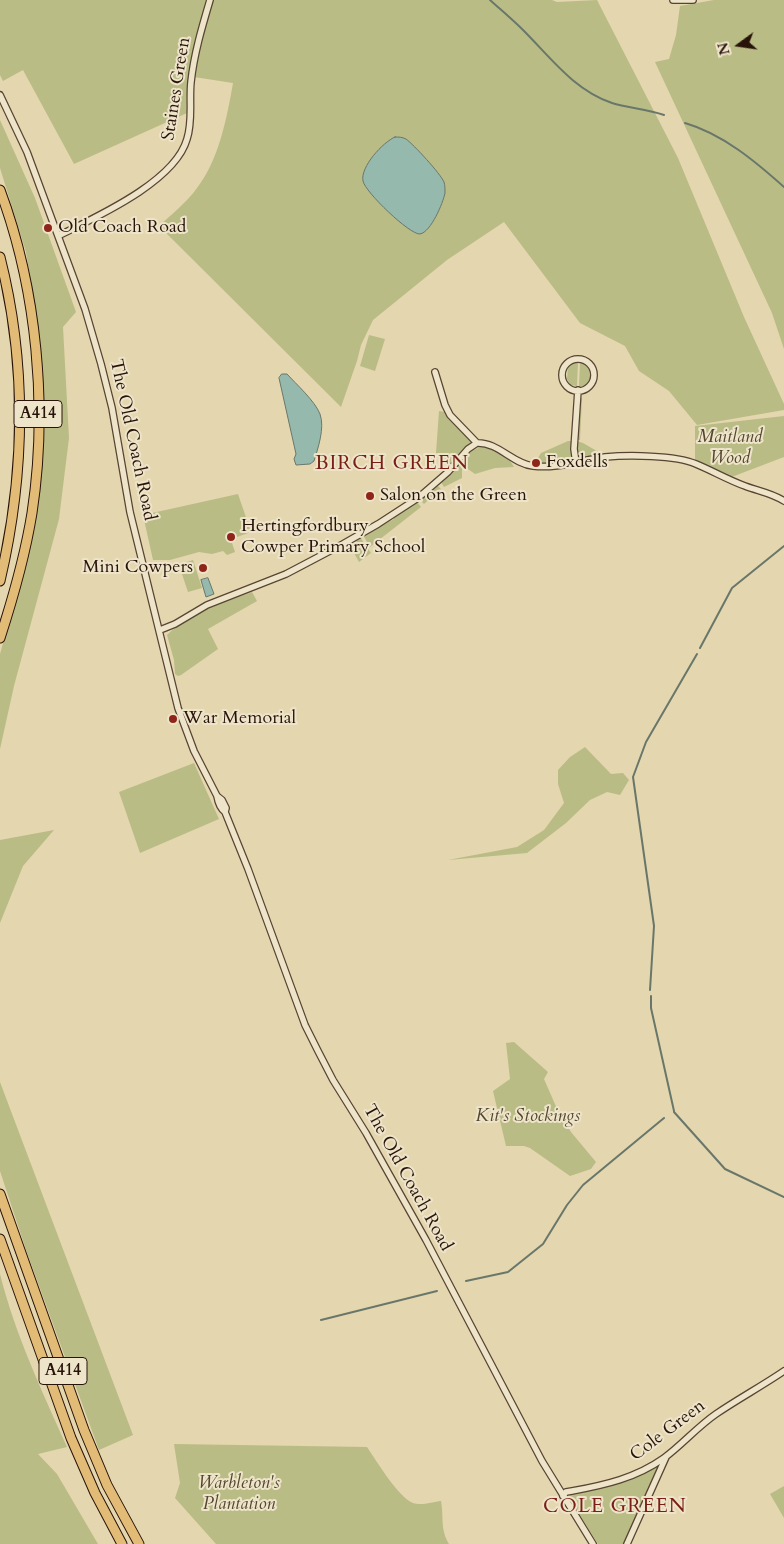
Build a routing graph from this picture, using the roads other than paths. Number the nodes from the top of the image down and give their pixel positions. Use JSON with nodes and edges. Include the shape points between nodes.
{"nodes":[{"id":1,"x":210,"y":0,"type":"edge"},
{"id":2,"x":673,"y":0,"type":"edge"},
{"id":3,"x":693,"y":0,"type":"edge"},
{"id":4,"x":0,"y":95,"type":"edge"},
{"id":5,"x":0,"y":190,"type":"edge"},
{"id":6,"x":58,"y":236,"type":"junction"},
{"id":7,"x":0,"y":257,"type":"edge"},
{"id":8,"x":435,"y":372,"type":"dead end"},
{"id":9,"x":578,"y":390,"type":"junction"},
{"id":10,"x":477,"y":443,"type":"junction"},
{"id":11,"x":576,"y":463,"type":"junction"},
{"id":12,"x":784,"y":501,"type":"edge"},
{"id":13,"x":0,"y":581,"type":"edge"},
{"id":14,"x":160,"y":630,"type":"junction"},
{"id":15,"x":0,"y":638,"type":"edge"},
{"id":16,"x":0,"y":1194,"type":"edge"},
{"id":17,"x":0,"y":1239,"type":"edge"},
{"id":18,"x":784,"y":1371,"type":"edge"},
{"id":19,"x":666,"y":1457,"type":"junction"},
{"id":20,"x":563,"y":1496,"type":"junction"},
{"id":21,"x":122,"y":1544,"type":"edge"},
{"id":22,"x":139,"y":1544,"type":"edge"},
{"id":23,"x":593,"y":1544,"type":"edge"},
{"id":24,"x":627,"y":1544,"type":"edge"}],
"edges":[{"from":1,"to":6,"type":"street","name":"Staines Green","via":[[190,84],[189,134],[180,156],[143,189]]},
{"from":2,"to":3,"type":"street"},
{"from":4,"to":6,"type":"street","name":"The Old Coach Road","via":[[27,152]]},
{"from":5,"to":15,"type":"highway","number":"A414","via":[[17,245],[30,308],[38,414],[32,514],[14,597]]},
{"from":6,"to":14,"type":"street","name":"The Old Coach Road","via":[[101,364],[130,512]]},
{"from":7,"to":13,"type":"highway","number":"A414","via":[[13,326],[21,418],[14,512]]},
{"from":8,"to":10,"type":"street","via":[[450,414]]},
{"from":9,"to":9,"type":"street","via":[[569,388],[564,380],[565,367],[573,360],[588,362],[593,370],[591,385]]},
{"from":9,"to":11,"type":"street"},
{"from":10,"to":11,"type":"street","via":[[488,445],[520,464],[544,467]]},
{"from":10,"to":14,"type":"street","via":[[418,498],[378,524],[286,574],[208,605]]},
{"from":11,"to":12,"type":"street","via":[[616,456],[678,459],[776,495]]},
{"from":14,"to":20,"type":"street","name":"The Old Coach Road","via":[[187,735],[225,812],[305,1025],[333,1080],[426,1240]]},
{"from":16,"to":22,"type":"highway","number":"A414","via":[[84,1430],[107,1485]]},
{"from":17,"to":21,"type":"highway","number":"A414","via":[[71,1438],[95,1494]]},
{"from":18,"to":19,"type":"street","name":"Cole Green","via":[[716,1414]]},
{"from":19,"to":20,"type":"street","name":"Cole Green","via":[[632,1476]]},
{"from":19,"to":24,"type":"street"},
{"from":20,"to":23,"type":"street","name":"The Old Coach Road"}]}
